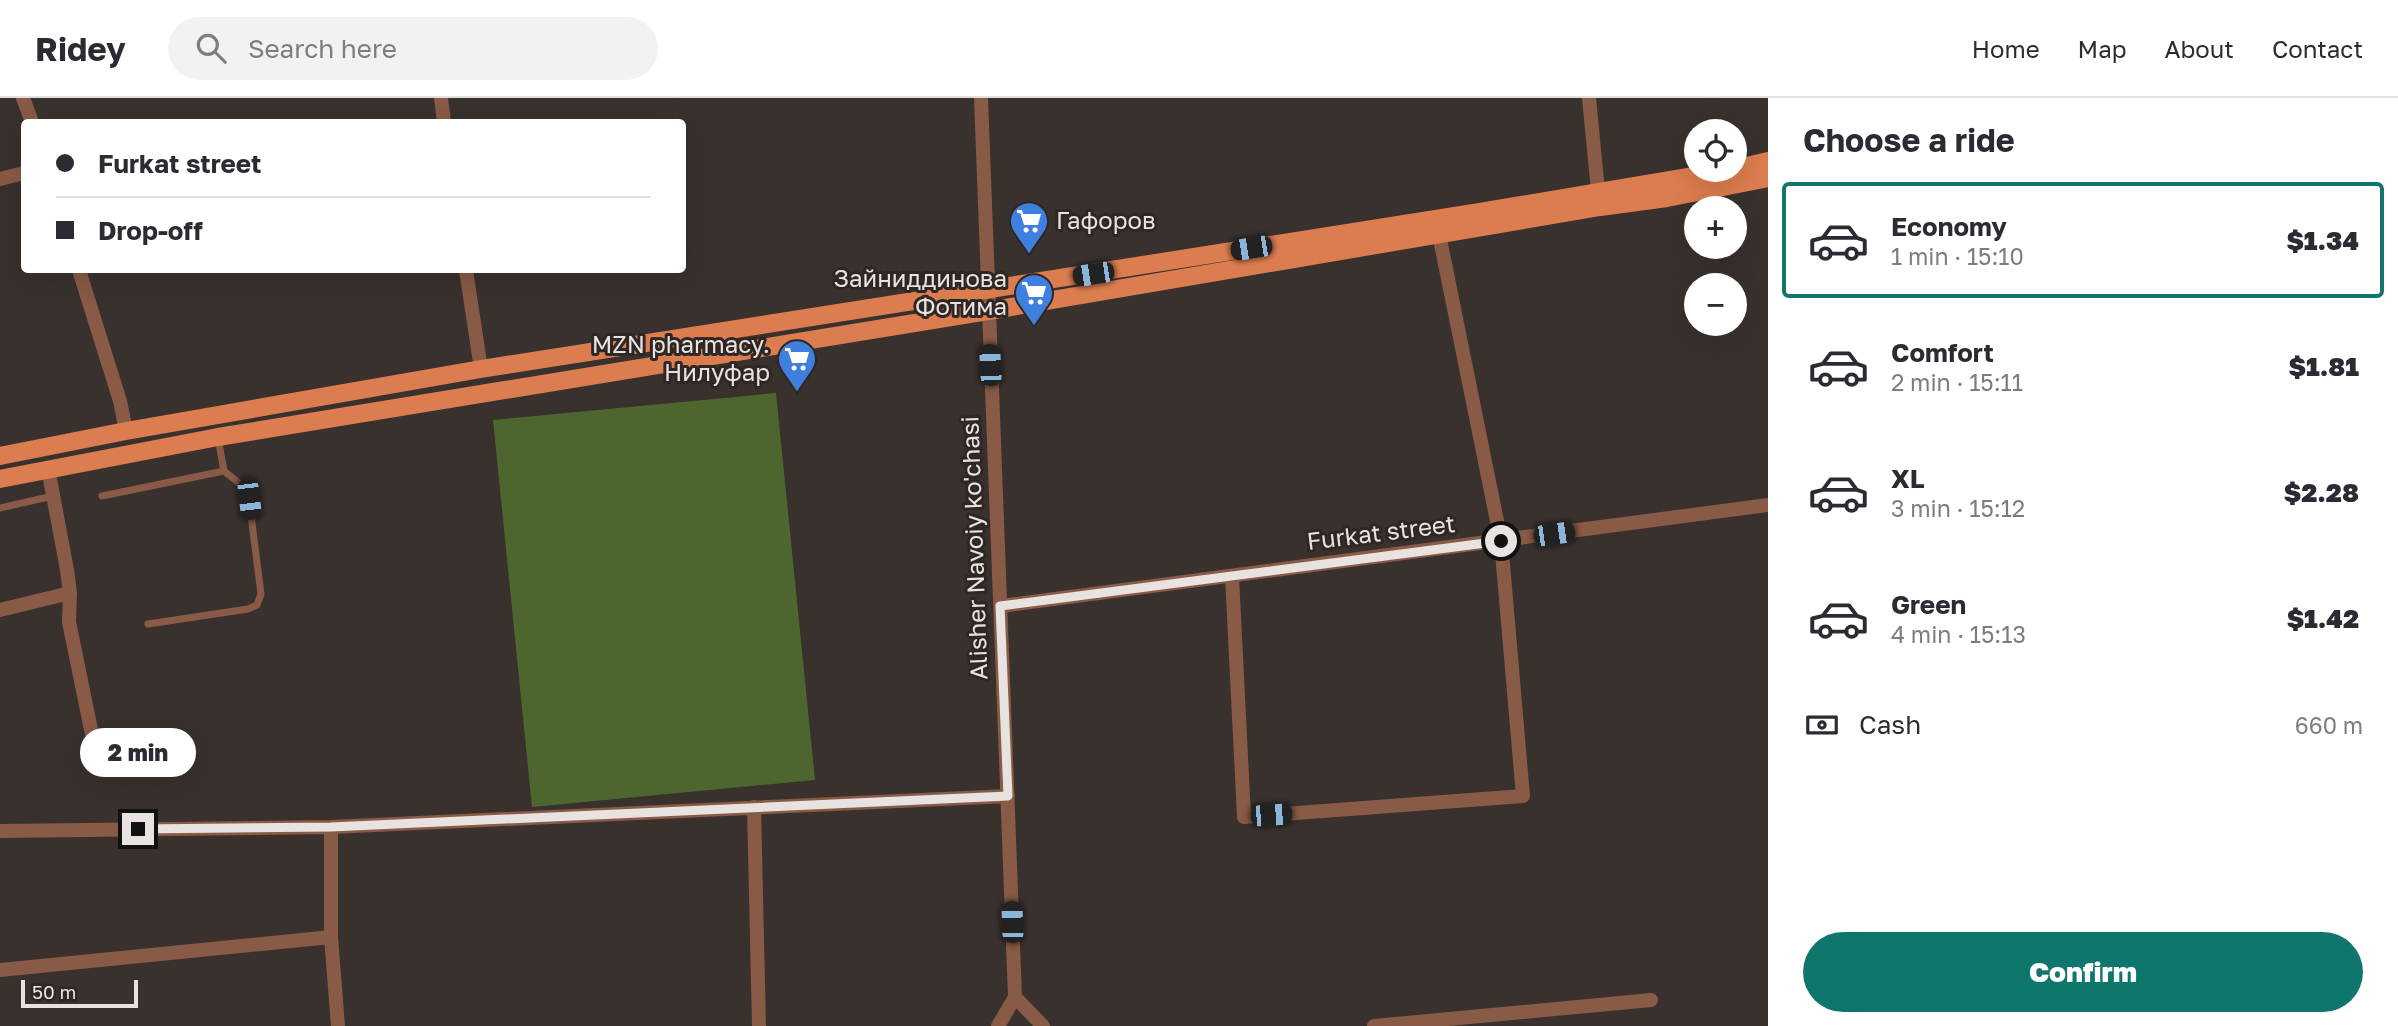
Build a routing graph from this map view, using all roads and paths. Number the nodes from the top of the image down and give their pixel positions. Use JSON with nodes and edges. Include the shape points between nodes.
{"nodes":[{"id":1,"x":23,"y":98,"type":"edge"},
{"id":2,"x":441,"y":98,"type":"edge"},
{"id":3,"x":981,"y":98,"type":"edge"},
{"id":4,"x":1589,"y":98,"type":"edge"},
{"id":5,"x":31,"y":119,"type":"edge"},
{"id":6,"x":444,"y":119,"type":"edge"},
{"id":7,"x":1768,"y":161,"type":"edge"},
{"id":8,"x":1747,"y":166,"type":"edge"},
{"id":9,"x":21,"y":174,"type":"edge"},
{"id":10,"x":1684,"y":177,"type":"edge"},
{"id":11,"x":0,"y":178,"type":"edge"},
{"id":12,"x":1768,"y":178,"type":"edge"},
{"id":13,"x":1598,"y":191,"type":"junction"},
{"id":14,"x":1439,"y":234,"type":"junction"},
{"id":15,"x":80,"y":273,"type":"edge"},
{"id":16,"x":467,"y":273,"type":"edge"},
{"id":17,"x":987,"y":290,"type":"junction"},
{"id":18,"x":988,"y":311,"type":"junction"},
{"id":19,"x":481,"y":369,"type":"junction"},
{"id":20,"x":126,"y":431,"type":"junction"},
{"id":21,"x":218,"y":437,"type":"junction"},
{"id":22,"x":0,"y":457,"type":"edge"},
{"id":23,"x":48,"y":468,"type":"junction"},
{"id":24,"x":224,"y":471,"type":"junction"},
{"id":25,"x":0,"y":479,"type":"edge"},
{"id":26,"x":53,"y":496,"type":"junction"},
{"id":27,"x":102,"y":496,"type":"dead end"},
{"id":28,"x":1768,"y":505,"type":"edge"},
{"id":29,"x":0,"y":508,"type":"edge"},
{"id":30,"x":1501,"y":541,"type":"junction"},
{"id":31,"x":1232,"y":576,"type":"junction"},
{"id":32,"x":71,"y":593,"type":"junction"},
{"id":33,"x":1000,"y":606,"type":"junction"},
{"id":34,"x":0,"y":610,"type":"edge"},
{"id":35,"x":148,"y":624,"type":"dead end"},
{"id":36,"x":95,"y":749,"type":"dead end"},
{"id":37,"x":1008,"y":796,"type":"junction"},
{"id":38,"x":754,"y":807,"type":"junction"},
{"id":39,"x":331,"y":827,"type":"junction"},
{"id":40,"x":0,"y":831,"type":"edge"},
{"id":41,"x":331,"y":937,"type":"junction"},
{"id":42,"x":0,"y":970,"type":"edge"},
{"id":43,"x":1015,"y":997,"type":"junction"},
{"id":44,"x":1651,"y":1000,"type":"dead end"},
{"id":45,"x":338,"y":1026,"type":"edge"},
{"id":46,"x":759,"y":1026,"type":"edge"},
{"id":47,"x":998,"y":1026,"type":"edge"},
{"id":48,"x":1043,"y":1026,"type":"edge"},
{"id":49,"x":1374,"y":1026,"type":"edge"}],
"edges":[{"from":1,"to":5,"type":"street"},
{"from":2,"to":6,"type":"street"},
{"from":3,"to":17,"type":"street","name":"Alisher Navoiy ko'chasi"},
{"from":4,"to":13,"type":"street"},
{"from":7,"to":8,"type":"main road"},
{"from":9,"to":11,"type":"street"},
{"from":10,"to":13,"type":"main road"},
{"from":12,"to":14,"type":"main road"},
{"from":13,"to":17,"type":"main road"},
{"from":14,"to":18,"type":"main road"},
{"from":14,"to":30,"type":"street"},
{"from":15,"to":20,"type":"street"},
{"from":16,"to":19,"type":"street"},
{"from":17,"to":18,"type":"street","name":"Alisher Navoiy ko'chasi"},
{"from":17,"to":19,"type":"main road"},
{"from":18,"to":21,"type":"main road"},
{"from":18,"to":33,"type":"street","name":"Alisher Navoiy ko'chasi"},
{"from":19,"to":20,"type":"main road"},
{"from":20,"to":22,"type":"main road"},
{"from":21,"to":23,"type":"main road"},
{"from":21,"to":24,"type":"lane"},
{"from":23,"to":25,"type":"main road"},
{"from":23,"to":26,"type":"street"},
{"from":24,"to":27,"type":"lane"},
{"from":24,"to":35,"type":"lane","via":[[244,487],[249,499],[261,594],[257,605]]},
{"from":26,"to":29,"type":"lane"},
{"from":26,"to":32,"type":"street"},
{"from":28,"to":30,"type":"street","name":"Furkat street"},
{"from":30,"to":31,"type":"street","name":"Furkat street"},
{"from":30,"to":31,"type":"street","via":[[1522,796],[1244,817]]},
{"from":31,"to":33,"type":"street","name":"Furkat street"},
{"from":32,"to":34,"type":"street"},
{"from":32,"to":36,"type":"street","via":[[69,622]]},
{"from":33,"to":37,"type":"street","name":"Alisher Navoiy ko'chasi"},
{"from":37,"to":38,"type":"street"},
{"from":37,"to":43,"type":"street","name":"Alisher Navoiy ko'chasi"},
{"from":38,"to":39,"type":"street"},
{"from":38,"to":46,"type":"street"},
{"from":39,"to":40,"type":"street"},
{"from":39,"to":41,"type":"street"},
{"from":41,"to":42,"type":"street"},
{"from":41,"to":45,"type":"street"},
{"from":43,"to":47,"type":"street"},
{"from":43,"to":48,"type":"street"},
{"from":44,"to":49,"type":"street"}]}
